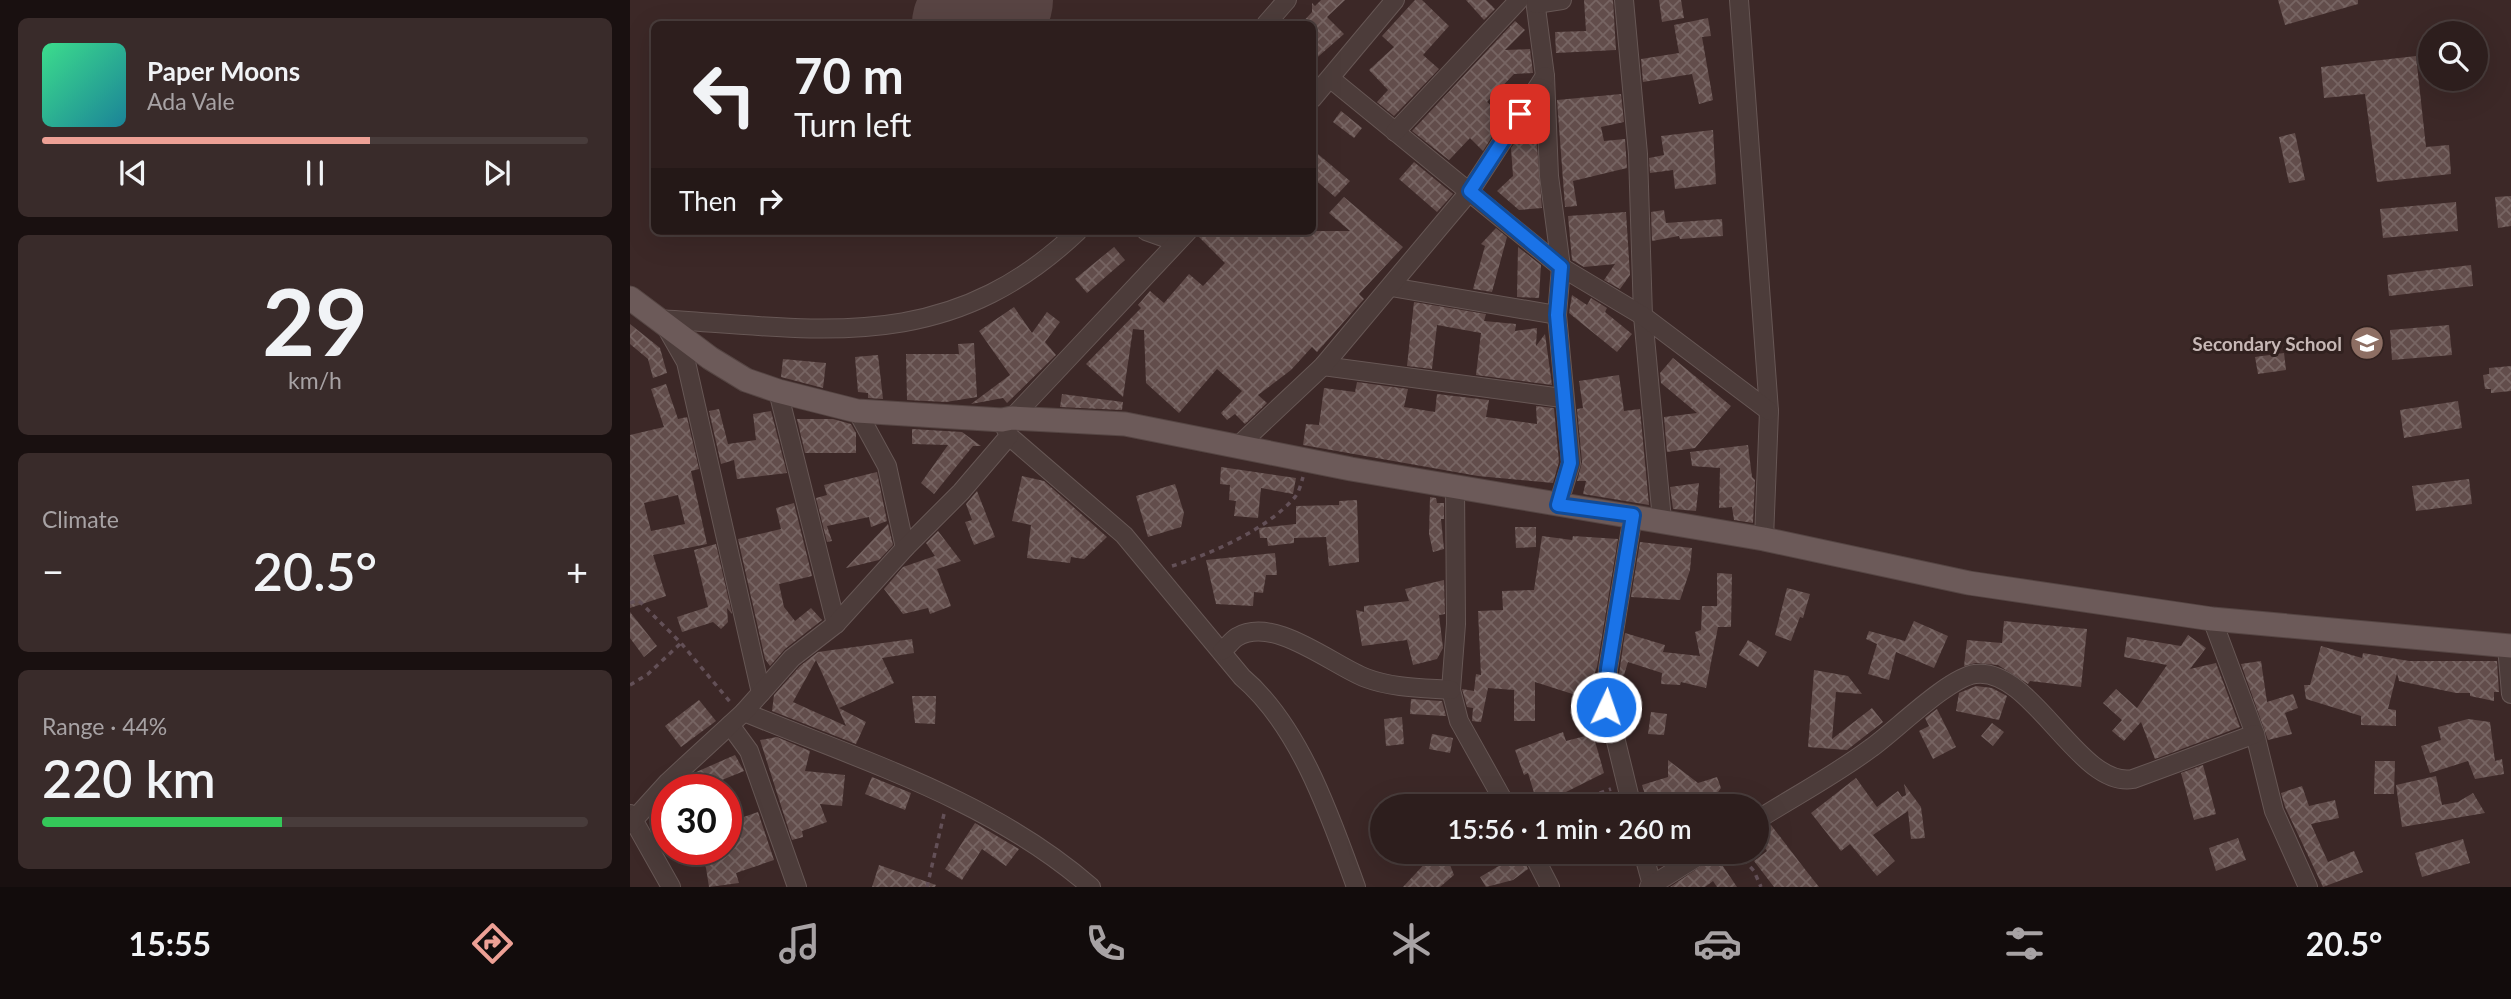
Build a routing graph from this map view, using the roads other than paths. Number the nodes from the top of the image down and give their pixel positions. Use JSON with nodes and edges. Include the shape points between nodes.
{"nodes":[{"id":1,"x":1287,"y":0,"type":"edge"},
{"id":2,"x":1395,"y":0,"type":"edge"},
{"id":3,"x":1562,"y":0,"type":"edge"},
{"id":4,"x":1624,"y":0,"type":"edge"},
{"id":5,"x":1739,"y":0,"type":"edge"},
{"id":6,"x":1530,"y":1,"type":"edge"},
{"id":7,"x":1269,"y":21,"type":"edge"},
{"id":8,"x":1545,"y":76,"type":"junction"},
{"id":9,"x":1331,"y":79,"type":"junction"},
{"id":10,"x":1316,"y":95,"type":"edge"},
{"id":11,"x":1395,"y":132,"type":"junction"},
{"id":12,"x":1470,"y":191,"type":"junction"},
{"id":13,"x":1073,"y":235,"type":"edge"},
{"id":14,"x":1183,"y":237,"type":"edge"},
{"id":15,"x":1561,"y":267,"type":"junction"},
{"id":16,"x":1391,"y":287,"type":"junction"},
{"id":17,"x":630,"y":298,"type":"edge"},
{"id":18,"x":1557,"y":315,"type":"junction"},
{"id":19,"x":1643,"y":316,"type":"junction"},
{"id":20,"x":661,"y":321,"type":"junction"},
{"id":21,"x":1324,"y":366,"type":"junction"},
{"id":22,"x":778,"y":391,"type":"junction"},
{"id":23,"x":1562,"y":398,"type":"junction"},
{"id":24,"x":857,"y":411,"type":"junction"},
{"id":25,"x":1769,"y":411,"type":"junction"},
{"id":26,"x":1008,"y":425,"type":"junction"},
{"id":27,"x":1239,"y":445,"type":"junction"},
{"id":28,"x":1455,"y":486,"type":"junction"},
{"id":29,"x":1558,"y":505,"type":"junction"},
{"id":30,"x":1633,"y":515,"type":"junction"},
{"id":31,"x":1661,"y":520,"type":"junction"},
{"id":32,"x":1764,"y":539,"type":"junction"},
{"id":33,"x":905,"y":548,"type":"junction"},
{"id":34,"x":2212,"y":619,"type":"junction"},
{"id":35,"x":836,"y":624,"type":"junction"},
{"id":36,"x":2509,"y":646,"type":"edge"},
{"id":37,"x":1222,"y":652,"type":"junction"},
{"id":38,"x":1451,"y":690,"type":"junction"},
{"id":39,"x":761,"y":693,"type":"junction"},
{"id":40,"x":2511,"y":694,"type":"edge"},
{"id":41,"x":739,"y":718,"type":"junction"},
{"id":42,"x":2255,"y":734,"type":"junction"},
{"id":43,"x":1500,"y":794,"type":"edge"},
{"id":44,"x":1629,"y":794,"type":"edge"},
{"id":45,"x":1769,"y":812,"type":"edge"},
{"id":46,"x":631,"y":819,"type":"edge"},
{"id":47,"x":1538,"y":864,"type":"edge"},
{"id":48,"x":1645,"y":864,"type":"edge"},
{"id":49,"x":1686,"y":864,"type":"edge"},
{"id":50,"x":1650,"y":886,"type":"edge"},
{"id":51,"x":671,"y":887,"type":"edge"},
{"id":52,"x":797,"y":887,"type":"edge"},
{"id":53,"x":1091,"y":887,"type":"edge"},
{"id":54,"x":1356,"y":887,"type":"edge"},
{"id":55,"x":1550,"y":887,"type":"edge"},
{"id":56,"x":2308,"y":887,"type":"edge"}],
"edges":[{"from":1,"to":7,"type":"street"},
{"from":2,"to":9,"type":"street"},
{"from":3,"to":6,"type":"street"},
{"from":4,"to":19,"type":"street","via":[[1638,154]]},
{"from":5,"to":25,"type":"street"},
{"from":6,"to":8,"type":"street"},
{"from":6,"to":11,"type":"street"},
{"from":8,"to":12,"type":"street"},
{"from":8,"to":15,"type":"street","via":[[1549,176]]},
{"from":9,"to":10,"type":"street"},
{"from":9,"to":11,"type":"street"},
{"from":11,"to":12,"type":"street"},
{"from":12,"to":15,"type":"street"},
{"from":12,"to":16,"type":"street"},
{"from":13,"to":20,"type":"street","via":[[1006,285],[968,304],[889,326],[796,329]]},
{"from":14,"to":26,"type":"street"},
{"from":15,"to":18,"type":"street"},
{"from":15,"to":19,"type":"street"},
{"from":16,"to":18,"type":"street"},
{"from":16,"to":21,"type":"street"},
{"from":17,"to":20,"type":"main road"},
{"from":18,"to":23,"type":"street"},
{"from":19,"to":25,"type":"street"},
{"from":19,"to":31,"type":"street"},
{"from":20,"to":22,"type":"main road","via":[[746,380]]},
{"from":20,"to":39,"type":"street","via":[[686,362]]},
{"from":21,"to":23,"type":"street"},
{"from":21,"to":27,"type":"street"},
{"from":22,"to":24,"type":"main road"},
{"from":22,"to":35,"type":"street"},
{"from":23,"to":29,"type":"street","via":[[1570,463]]},
{"from":24,"to":26,"type":"main road"},
{"from":24,"to":33,"type":"street","via":[[887,466]]},
{"from":25,"to":32,"type":"street"},
{"from":26,"to":27,"type":"main road","via":[[1125,424]]},
{"from":26,"to":33,"type":"street","via":[[961,492]]},
{"from":26,"to":37,"type":"street","via":[[1124,536]]},
{"from":27,"to":28,"type":"main road"},
{"from":28,"to":29,"type":"main road"},
{"from":28,"to":38,"type":"street","via":[[1456,624]]},
{"from":29,"to":30,"type":"main road"},
{"from":30,"to":31,"type":"main road"},
{"from":30,"to":44,"type":"street","via":[[1606,700]]},
{"from":31,"to":32,"type":"main road"},
{"from":32,"to":34,"type":"main road","via":[[1969,583]]},
{"from":33,"to":35,"type":"street"},
{"from":34,"to":36,"type":"main road"},
{"from":34,"to":42,"type":"street"},
{"from":35,"to":39,"type":"street","via":[[792,658]]},
{"from":36,"to":40,"type":"street"},
{"from":37,"to":38,"type":"street","via":[[1237,637],[1276,633],[1367,679]]},
{"from":37,"to":54,"type":"street","via":[[1264,695],[1320,789]]},
{"from":38,"to":43,"type":"street","via":[[1458,721]]},
{"from":39,"to":41,"type":"street"},
{"from":41,"to":46,"type":"street"},
{"from":41,"to":52,"type":"street"},
{"from":41,"to":53,"type":"street","via":[[948,795],[1017,831]]},
{"from":42,"to":45,"type":"street","via":[[2133,779],[2115,779],[2096,769],[2040,711],[1994,674],[1973,674],[1950,686],[1870,749]]},
{"from":42,"to":56,"type":"street","via":[[2274,811]]},
{"from":46,"to":51,"type":"street"},
{"from":47,"to":55,"type":"street"},
{"from":48,"to":50,"type":"street"},
{"from":49,"to":50,"type":"street"}]}
